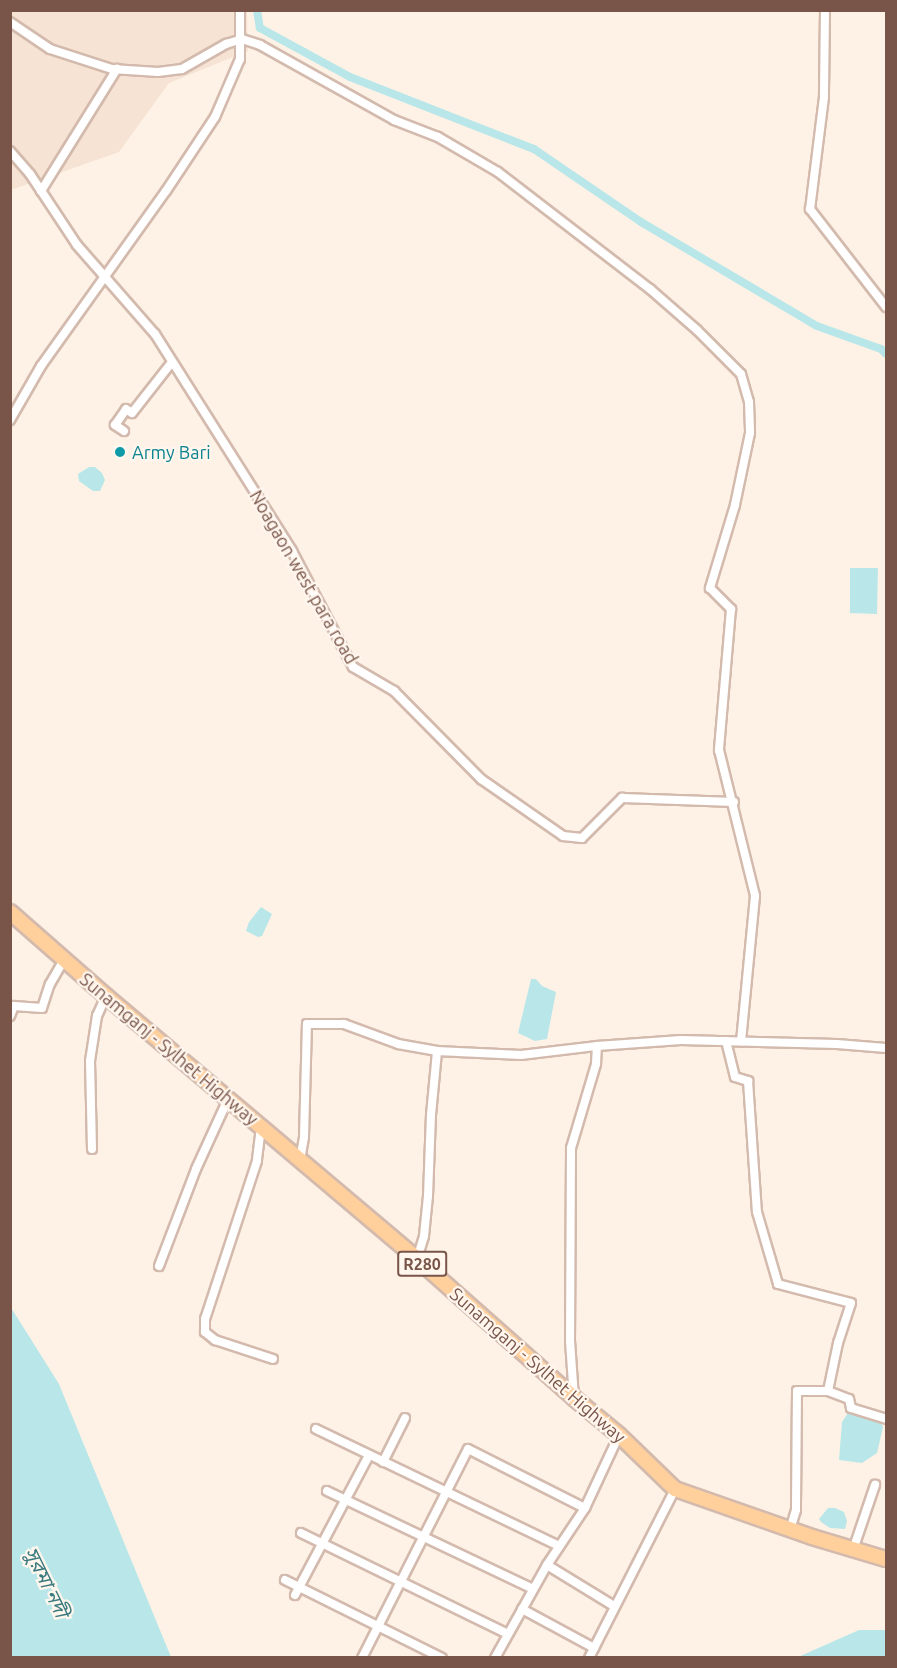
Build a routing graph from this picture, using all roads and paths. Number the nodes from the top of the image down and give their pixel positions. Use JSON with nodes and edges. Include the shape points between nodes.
{"nodes":[{"id":1,"x":240,"y":10,"type":"edge"},
{"id":2,"x":825,"y":10,"type":"edge"},
{"id":3,"x":10,"y":22,"type":"edge"},
{"id":4,"x":242,"y":39,"type":"junction"},
{"id":5,"x":117,"y":69,"type":"junction"},
{"id":6,"x":10,"y":151,"type":"edge"},
{"id":7,"x":41,"y":191,"type":"junction"},
{"id":8,"x":106,"y":275,"type":"junction"},
{"id":9,"x":886,"y":307,"type":"edge"},
{"id":10,"x":172,"y":362,"type":"junction"},
{"id":11,"x":10,"y":420,"type":"edge"},
{"id":12,"x":124,"y":431,"type":"dead end"},
{"id":13,"x":734,"y":802,"type":"junction"},
{"id":14,"x":10,"y":912,"type":"edge"},
{"id":15,"x":64,"y":960,"type":"junction"},
{"id":16,"x":106,"y":996,"type":"junction"},
{"id":17,"x":10,"y":1016,"type":"edge"},
{"id":18,"x":726,"y":1041,"type":"junction"},
{"id":19,"x":741,"y":1041,"type":"junction"},
{"id":20,"x":597,"y":1046,"type":"junction"},
{"id":21,"x":886,"y":1048,"type":"edge"},
{"id":22,"x":437,"y":1051,"type":"junction"},
{"id":23,"x":228,"y":1099,"type":"junction"},
{"id":24,"x":261,"y":1127,"type":"junction"},
{"id":25,"x":92,"y":1149,"type":"dead end"},
{"id":26,"x":300,"y":1160,"type":"junction"},
{"id":27,"x":417,"y":1259,"type":"junction"},
{"id":28,"x":159,"y":1266,"type":"dead end"},
{"id":29,"x":273,"y":1359,"type":"dead end"},
{"id":30,"x":828,"y":1391,"type":"junction"},
{"id":31,"x":574,"y":1398,"type":"junction"},
{"id":32,"x":405,"y":1418,"type":"dead end"},
{"id":33,"x":886,"y":1419,"type":"edge"},
{"id":34,"x":316,"y":1429,"type":"dead end"},
{"id":35,"x":619,"y":1435,"type":"junction"},
{"id":36,"x":369,"y":1455,"type":"junction"},
{"id":37,"x":383,"y":1462,"type":"junction"},
{"id":38,"x":875,"y":1485,"type":"dead end"},
{"id":39,"x":675,"y":1489,"type":"junction"},
{"id":40,"x":327,"y":1491,"type":"dead end"},
{"id":41,"x":448,"y":1493,"type":"junction"},
{"id":42,"x":346,"y":1500,"type":"junction"},
{"id":43,"x":585,"y":1508,"type":"junction"},
{"id":44,"x":790,"y":1530,"type":"junction"},
{"id":45,"x":301,"y":1533,"type":"dead end"},
{"id":46,"x":425,"y":1538,"type":"junction"},
{"id":47,"x":322,"y":1544,"type":"junction"},
{"id":48,"x":559,"y":1546,"type":"junction"},
{"id":49,"x":860,"y":1552,"type":"junction"},
{"id":50,"x":886,"y":1553,"type":"edge"},
{"id":51,"x":886,"y":1559,"type":"edge"},
{"id":52,"x":547,"y":1565,"type":"junction"},
{"id":53,"x":285,"y":1580,"type":"dead end"},
{"id":54,"x":403,"y":1581,"type":"junction"},
{"id":55,"x":533,"y":1590,"type":"junction"},
{"id":56,"x":296,"y":1591,"type":"junction"},
{"id":57,"x":614,"y":1606,"type":"junction"},
{"id":58,"x":522,"y":1609,"type":"junction"},
{"id":59,"x":378,"y":1627,"type":"junction"},
{"id":60,"x":508,"y":1634,"type":"junction"},
{"id":61,"x":594,"y":1648,"type":"junction"},
{"id":62,"x":362,"y":1658,"type":"edge"},
{"id":63,"x":442,"y":1658,"type":"edge"},
{"id":64,"x":495,"y":1658,"type":"edge"},
{"id":65,"x":589,"y":1658,"type":"edge"}],
"edges":[{"from":1,"to":4,"type":"street"},
{"from":2,"to":9,"type":"street","via":[[824,97],[810,209]]},
{"from":3,"to":5,"type":"street","via":[[50,49]]},
{"from":4,"to":5,"type":"street","via":[[182,69]]},
{"from":4,"to":8,"type":"street","via":[[240,59],[214,117]]},
{"from":4,"to":13,"type":"street","via":[[260,45],[394,120],[438,137],[498,172],[650,289],[741,374],[749,402],[750,433],[735,506],[711,588],[731,609],[720,750]]},
{"from":5,"to":7,"type":"street"},
{"from":6,"to":7,"type":"street"},
{"from":7,"to":8,"type":"street","via":[[77,244]]},
{"from":8,"to":10,"type":"street","via":[[155,334]]},
{"from":8,"to":11,"type":"street","via":[[41,366]]},
{"from":10,"to":12,"type":"street","via":[[132,413],[126,409],[115,425]]},
{"from":10,"to":13,"type":"street","name":"Noagaon west para road","via":[[292,551],[353,667],[394,691],[481,779],[563,836],[582,838],[622,798]]},
{"from":13,"to":19,"type":"street","via":[[755,896]]},
{"from":14,"to":15,"type":"main road","name":"Sunamganj - Sylhet Highway","number":"R280"},
{"from":15,"to":16,"type":"main road","name":"Sunamganj - Sylhet Highway","number":"R280"},
{"from":15,"to":17,"type":"street","via":[[42,1008],[14,1006]]},
{"from":16,"to":23,"type":"main road","name":"Sunamganj - Sylhet Highway","number":"R280"},
{"from":16,"to":25,"type":"street","via":[[97,1016],[90,1061]]},
{"from":18,"to":19,"type":"street"},
{"from":18,"to":20,"type":"street"},
{"from":18,"to":30,"type":"street","via":[[735,1077],[748,1081],[757,1212],[778,1284],[851,1304]]},
{"from":19,"to":21,"type":"street"},
{"from":20,"to":22,"type":"street","via":[[521,1055]]},
{"from":20,"to":31,"type":"street","via":[[596,1064],[571,1148],[570,1341]]},
{"from":22,"to":26,"type":"street","via":[[398,1044],[344,1024],[307,1024]]},
{"from":22,"to":27,"type":"street","via":[[430,1115],[428,1196]]},
{"from":23,"to":24,"type":"main road","name":"Sunamganj - Sylhet Highway","number":"R280"},
{"from":23,"to":28,"type":"street"},
{"from":24,"to":26,"type":"main road","name":"Sunamganj - Sylhet Highway","number":"R280"},
{"from":24,"to":29,"type":"street","via":[[257,1161],[205,1319],[205,1332],[215,1340]]},
{"from":26,"to":27,"type":"main road","name":"Sunamganj - Sylhet Highway","number":"R280"},
{"from":27,"to":31,"type":"main road","name":"Sunamganj - Sylhet Highway","number":"R280"},
{"from":30,"to":33,"type":"street","via":[[849,1399],[851,1408]]},
{"from":30,"to":44,"type":"street","via":[[797,1391],[796,1510]]},
{"from":31,"to":35,"type":"main road","name":"Sunamganj - Sylhet Highway","number":"R280"},
{"from":32,"to":37,"type":"street"},
{"from":34,"to":36,"type":"street"},
{"from":35,"to":39,"type":"main road","name":"Sunamganj - Sylhet Highway","number":"R280"},
{"from":35,"to":43,"type":"street"},
{"from":36,"to":37,"type":"street"},
{"from":36,"to":42,"type":"street"},
{"from":37,"to":41,"type":"street"},
{"from":38,"to":49,"type":"street"},
{"from":39,"to":44,"type":"main road","name":"Sunamganj - Sylhet Highway","number":"R280"},
{"from":39,"to":57,"type":"street"},
{"from":40,"to":42,"type":"street"},
{"from":41,"to":43,"type":"street","via":[[468,1449]]},
{"from":41,"to":46,"type":"street"},
{"from":41,"to":48,"type":"street"},
{"from":42,"to":46,"type":"street"},
{"from":42,"to":47,"type":"street"},
{"from":43,"to":48,"type":"street"},
{"from":44,"to":49,"type":"main road","name":"Sunamganj - Sylhet Highway","number":"R280"},
{"from":45,"to":47,"type":"street"},
{"from":46,"to":54,"type":"street"},
{"from":46,"to":55,"type":"street"},
{"from":47,"to":54,"type":"street"},
{"from":47,"to":56,"type":"street"},
{"from":48,"to":52,"type":"street"},
{"from":49,"to":50,"type":"main road"},
{"from":49,"to":51,"type":"main road","name":"Sunamganj - Sylhet Highway","number":"R280"},
{"from":52,"to":55,"type":"street"},
{"from":52,"to":57,"type":"street"},
{"from":53,"to":56,"type":"street"},
{"from":54,"to":59,"type":"street"},
{"from":54,"to":60,"type":"street"},
{"from":55,"to":58,"type":"street"},
{"from":56,"to":59,"type":"street"},
{"from":57,"to":61,"type":"street"},
{"from":58,"to":60,"type":"street"},
{"from":58,"to":61,"type":"street"},
{"from":59,"to":62,"type":"street"},
{"from":59,"to":63,"type":"street"},
{"from":60,"to":64,"type":"street"},
{"from":61,"to":65,"type":"street"}]}
